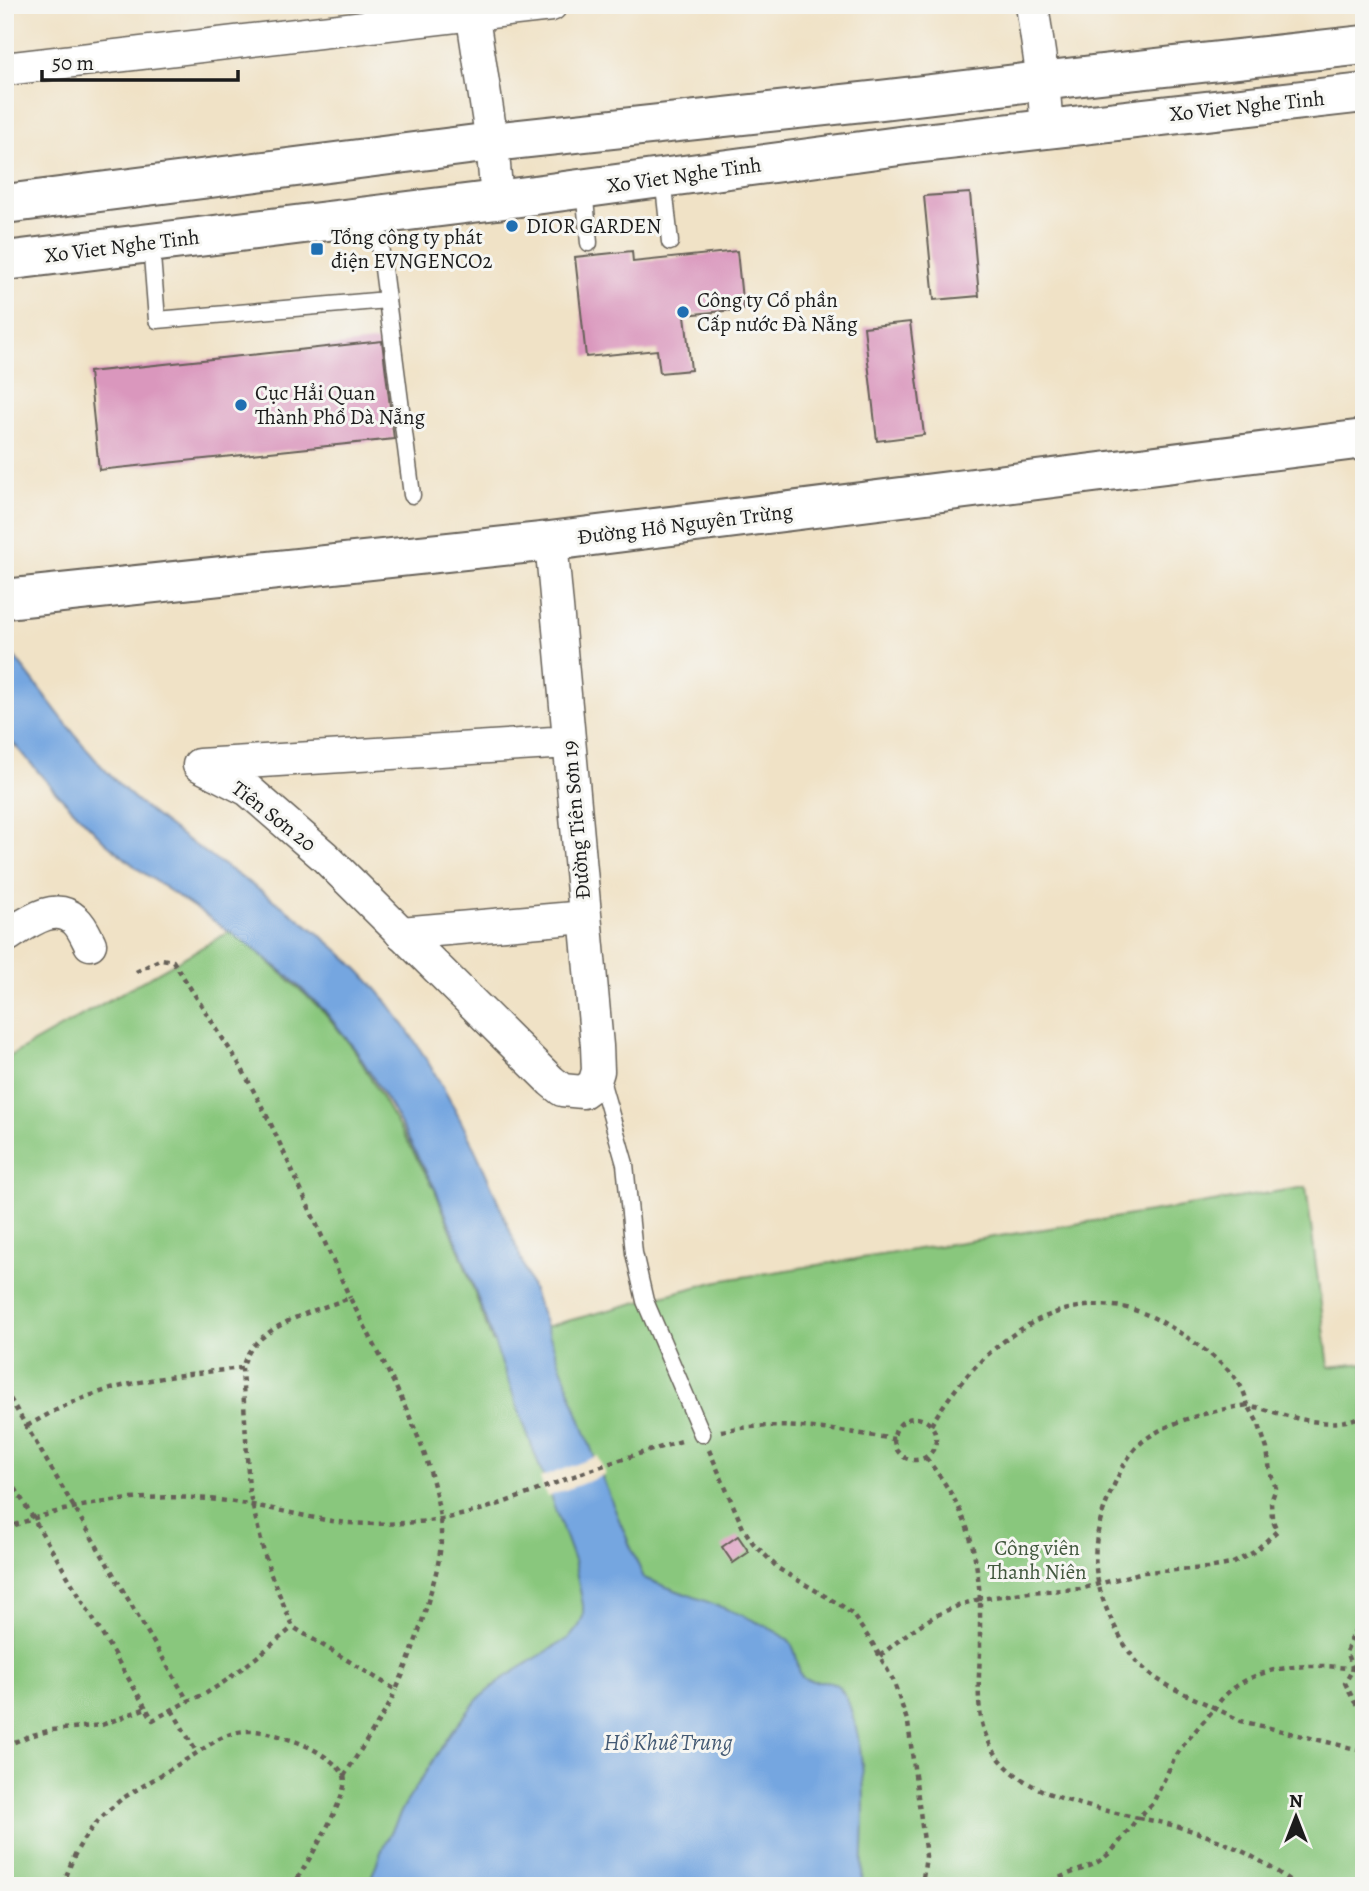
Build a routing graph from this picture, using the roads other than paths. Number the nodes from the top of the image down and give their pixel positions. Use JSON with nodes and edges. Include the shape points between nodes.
{"nodes":[{"id":1,"x":551,"y":5,"type":"edge"},
{"id":2,"x":1032,"y":5,"type":"edge"},
{"id":3,"x":472,"y":10,"type":"edge"},
{"id":4,"x":1364,"y":45,"type":"edge"},
{"id":5,"x":5,"y":69,"type":"edge"},
{"id":6,"x":1043,"y":80,"type":"junction"},
{"id":7,"x":1364,"y":93,"type":"edge"},
{"id":8,"x":1047,"y":128,"type":"junction"},
{"id":9,"x":492,"y":142,"type":"junction"},
{"id":10,"x":663,"y":177,"type":"junction"},
{"id":11,"x":584,"y":188,"type":"junction"},
{"id":12,"x":497,"y":200,"type":"junction"},
{"id":13,"x":5,"y":204,"type":"edge"},
{"id":14,"x":376,"y":214,"type":"junction"},
{"id":15,"x":670,"y":242,"type":"dead end"},
{"id":16,"x":151,"y":243,"type":"junction"},
{"id":17,"x":589,"y":243,"type":"dead end"},
{"id":18,"x":5,"y":261,"type":"edge"},
{"id":19,"x":387,"y":300,"type":"junction"},
{"id":20,"x":1364,"y":439,"type":"edge"},
{"id":21,"x":412,"y":495,"type":"dead end"},
{"id":22,"x":551,"y":541,"type":"junction"},
{"id":23,"x":5,"y":599,"type":"edge"},
{"id":24,"x":569,"y":742,"type":"junction"},
{"id":25,"x":585,"y":917,"type":"junction"},
{"id":26,"x":401,"y":933,"type":"junction"},
{"id":27,"x":5,"y":937,"type":"edge"},
{"id":28,"x":90,"y":944,"type":"dead end"},
{"id":29,"x":591,"y":1081,"type":"junction"},
{"id":30,"x":702,"y":1434,"type":"road end"}],
"edges":[{"from":1,"to":3,"type":"street"},
{"from":2,"to":6,"type":"street"},
{"from":3,"to":5,"type":"street"},
{"from":3,"to":9,"type":"street"},
{"from":4,"to":6,"type":"main road"},
{"from":6,"to":8,"type":"street"},
{"from":6,"to":9,"type":"main road"},
{"from":7,"to":8,"type":"main road","name":"Xo Viet Nghe Tinh"},
{"from":8,"to":10,"type":"main road","name":"Xo Viet Nghe Tinh"},
{"from":9,"to":12,"type":"street"},
{"from":9,"to":13,"type":"main road"},
{"from":10,"to":11,"type":"main road","name":"Xo Viet Nghe Tinh"},
{"from":10,"to":15,"type":"lane"},
{"from":11,"to":12,"type":"main road","name":"Xo Viet Nghe Tinh"},
{"from":11,"to":17,"type":"lane"},
{"from":12,"to":14,"type":"main road","name":"Xo Viet Nghe Tinh"},
{"from":14,"to":16,"type":"main road","name":"Xo Viet Nghe Tinh"},
{"from":14,"to":19,"type":"lane"},
{"from":16,"to":18,"type":"main road","name":"Xo Viet Nghe Tinh"},
{"from":16,"to":19,"type":"lane","via":[[157,320]]},
{"from":19,"to":21,"type":"lane"},
{"from":20,"to":22,"type":"main road","name":"Đường Hồ Nguyên Trừng"},
{"from":22,"to":23,"type":"main road","name":"Đường Hồ Nguyên Trừng"},
{"from":22,"to":24,"type":"street","name":"Đường Tiên Sơn 19"},
{"from":24,"to":25,"type":"street","name":"Đường Tiên Sơn 19"},
{"from":24,"to":26,"type":"street","name":"Tiên Sơn 20","via":[[199,765],[248,790],[324,856]]},
{"from":25,"to":26,"type":"street"},
{"from":25,"to":29,"type":"street","name":"Đường Tiên Sơn 19"},
{"from":26,"to":29,"type":"street","name":"Tiên Sơn 20","via":[[562,1090]]},
{"from":27,"to":28,"type":"street","via":[[47,914],[61,912],[75,919]]},
{"from":29,"to":30,"type":"lane","via":[[625,1164],[634,1253],[645,1301]]}]}
